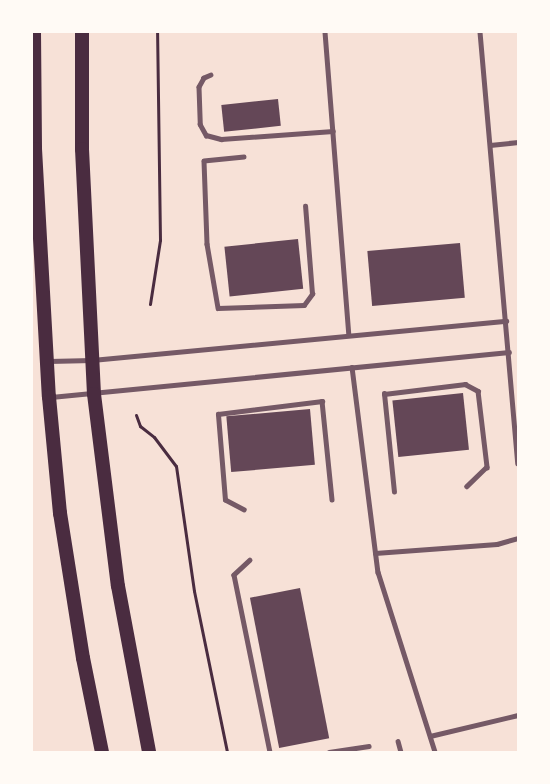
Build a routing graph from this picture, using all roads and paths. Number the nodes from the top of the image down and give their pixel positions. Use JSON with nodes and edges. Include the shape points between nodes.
{"nodes":[{"id":1,"x":34,"y":32,"type":"edge"},
{"id":2,"x":82,"y":32,"type":"edge"},
{"id":3,"x":157,"y":32,"type":"edge"},
{"id":4,"x":325,"y":32,"type":"edge"},
{"id":5,"x":480,"y":32,"type":"edge"},
{"id":6,"x":211,"y":75,"type":"dead end"},
{"id":7,"x":333,"y":131,"type":"junction"},
{"id":8,"x":519,"y":142,"type":"edge"},
{"id":9,"x":490,"y":145,"type":"junction"},
{"id":10,"x":244,"y":157,"type":"dead end"},
{"id":11,"x":306,"y":206,"type":"dead end"},
{"id":12,"x":150,"y":304,"type":"dead end"},
{"id":13,"x":506,"y":321,"type":"junction"},
{"id":14,"x":350,"y":335,"type":"junction"},
{"id":15,"x":509,"y":352,"type":"junction"},
{"id":16,"x":92,"y":360,"type":"junction"},
{"id":17,"x":47,"y":361,"type":"junction"},
{"id":18,"x":352,"y":367,"type":"junction"},
{"id":19,"x":94,"y":394,"type":"junction"},
{"id":20,"x":49,"y":397,"type":"junction"},
{"id":21,"x":136,"y":415,"type":"dead end"},
{"id":22,"x":519,"y":463,"type":"edge"},
{"id":23,"x":467,"y":486,"type":"dead end"},
{"id":24,"x":394,"y":492,"type":"dead end"},
{"id":25,"x":332,"y":499,"type":"dead end"},
{"id":26,"x":244,"y":510,"type":"dead end"},
{"id":27,"x":519,"y":538,"type":"edge"},
{"id":28,"x":375,"y":553,"type":"junction"},
{"id":29,"x":250,"y":561,"type":"dead end"},
{"id":30,"x":519,"y":715,"type":"edge"},
{"id":31,"x":430,"y":736,"type":"junction"},
{"id":32,"x":398,"y":741,"type":"dead end"},
{"id":33,"x":369,"y":746,"type":"dead end"},
{"id":34,"x":102,"y":753,"type":"edge"},
{"id":35,"x":149,"y":753,"type":"edge"},
{"id":36,"x":227,"y":753,"type":"edge"},
{"id":37,"x":270,"y":753,"type":"edge"},
{"id":38,"x":329,"y":753,"type":"edge"},
{"id":39,"x":401,"y":753,"type":"edge"},
{"id":40,"x":435,"y":753,"type":"edge"}],
"edges":[{"from":1,"to":17,"type":"main road","via":[[35,149]]},
{"from":2,"to":16,"type":"main road","via":[[82,149]]},
{"from":3,"to":12,"type":"path","via":[[160,240]]},
{"from":4,"to":7,"type":"lane"},
{"from":5,"to":9,"type":"lane"},
{"from":6,"to":7,"type":"lane","via":[[199,87],[200,124],[206,135],[221,139]]},
{"from":7,"to":14,"type":"lane"},
{"from":8,"to":9,"type":"lane"},
{"from":9,"to":13,"type":"lane"},
{"from":10,"to":11,"type":"lane","via":[[204,160],[207,244],[218,308],[304,305],[312,294]]},
{"from":13,"to":14,"type":"lane"},
{"from":13,"to":15,"type":"lane"},
{"from":14,"to":16,"type":"lane"},
{"from":15,"to":18,"type":"lane"},
{"from":15,"to":22,"type":"lane"},
{"from":16,"to":17,"type":"lane"},
{"from":16,"to":19,"type":"main road"},
{"from":17,"to":20,"type":"main road"},
{"from":18,"to":19,"type":"lane"},
{"from":18,"to":28,"type":"lane"},
{"from":19,"to":20,"type":"lane"},
{"from":19,"to":35,"type":"main road","via":[[118,586]]},
{"from":20,"to":34,"type":"main road","via":[[60,513]]},
{"from":21,"to":36,"type":"path","via":[[140,426],[154,437],[176,466],[194,591]]},
{"from":23,"to":24,"type":"lane","via":[[487,467],[478,391],[465,384],[384,394]]},
{"from":25,"to":26,"type":"lane","via":[[322,401],[218,414],[225,500]]},
{"from":27,"to":28,"type":"lane","via":[[497,544]]},
{"from":28,"to":31,"type":"lane"},
{"from":29,"to":37,"type":"lane","via":[[234,575]]},
{"from":30,"to":31,"type":"lane"},
{"from":31,"to":40,"type":"lane"},
{"from":32,"to":39,"type":"lane"},
{"from":33,"to":38,"type":"lane"}]}
